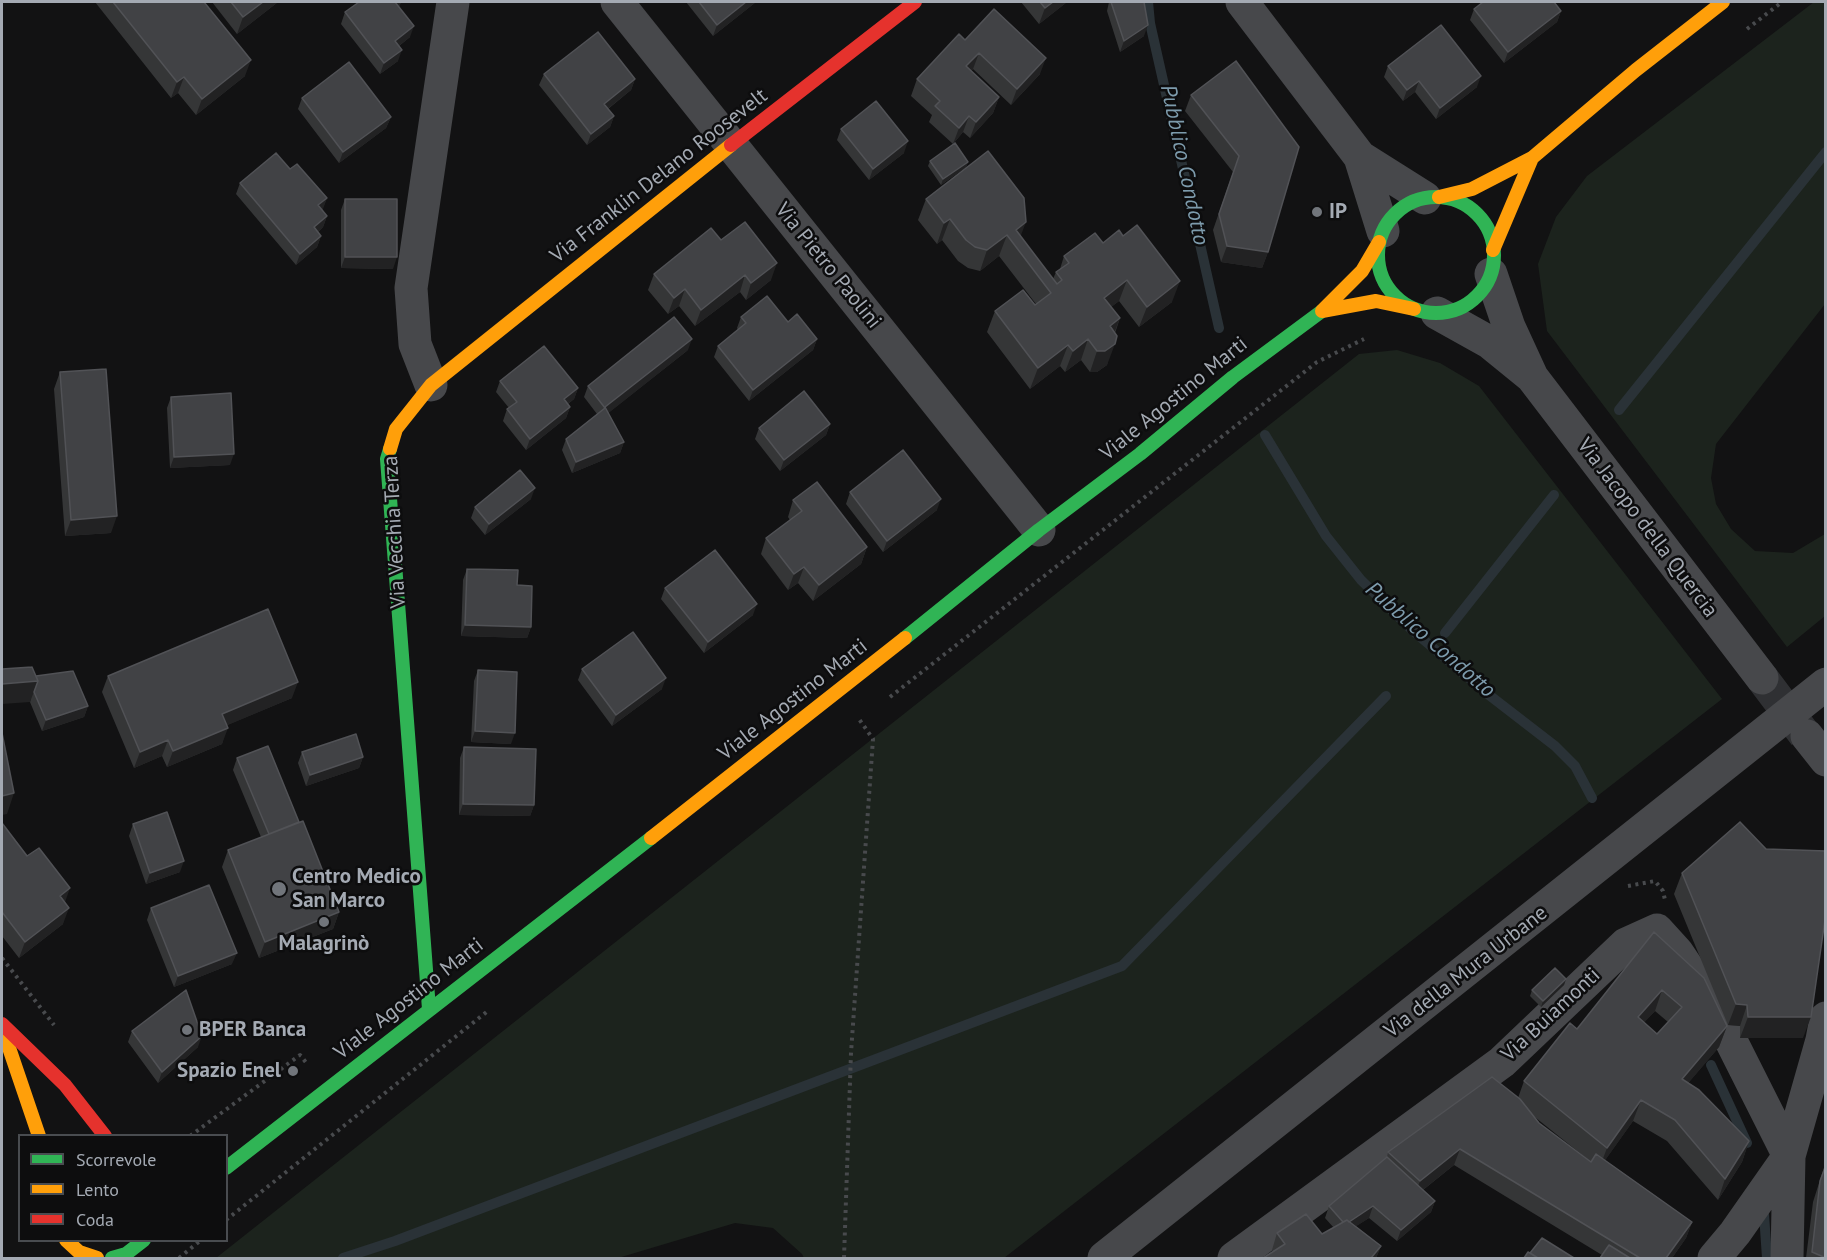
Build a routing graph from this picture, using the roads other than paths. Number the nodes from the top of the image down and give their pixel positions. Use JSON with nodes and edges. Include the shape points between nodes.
{"nodes":[{"id":1,"x":453,"y":2,"type":"edge"},
{"id":2,"x":617,"y":2,"type":"edge"},
{"id":3,"x":915,"y":2,"type":"edge"},
{"id":4,"x":1242,"y":2,"type":"edge"},
{"id":5,"x":1723,"y":2,"type":"edge"},
{"id":6,"x":732,"y":145,"type":"junction"},
{"id":7,"x":1360,"y":158,"type":"junction"},
{"id":8,"x":1532,"y":158,"type":"junction"},
{"id":9,"x":1432,"y":198,"type":"junction"},
{"id":10,"x":1381,"y":237,"type":"junction"},
{"id":11,"x":1492,"y":262,"type":"junction"},
{"id":12,"x":1322,"y":311,"type":"junction"},
{"id":13,"x":1426,"y":311,"type":"junction"},
{"id":14,"x":1532,"y":377,"type":"junction"},
{"id":15,"x":431,"y":385,"type":"junction"},
{"id":16,"x":1039,"y":530,"type":"junction"},
{"id":17,"x":1762,"y":678,"type":"tunnel mouth"},
{"id":18,"x":1826,"y":684,"type":"edge"},
{"id":19,"x":429,"y":1009,"type":"junction"},
{"id":20,"x":1826,"y":1018,"type":"edge"},
{"id":21,"x":2,"y":1025,"type":"edge"},
{"id":22,"x":289,"y":1121,"type":"junction"},
{"id":23,"x":38,"y":1134,"type":"edge"},
{"id":24,"x":103,"y":1134,"type":"edge"},
{"id":25,"x":237,"y":1140,"type":"dead end"},
{"id":26,"x":1789,"y":1156,"type":"junction"},
{"id":27,"x":228,"y":1167,"type":"edge"},
{"id":28,"x":62,"y":1244,"type":"edge"},
{"id":29,"x":1737,"y":1246,"type":"edge"},
{"id":30,"x":136,"y":1249,"type":"edge"},
{"id":31,"x":98,"y":1258,"type":"edge"},
{"id":32,"x":112,"y":1258,"type":"edge"},
{"id":33,"x":1104,"y":1258,"type":"edge"},
{"id":34,"x":1234,"y":1258,"type":"edge"},
{"id":35,"x":1714,"y":1258,"type":"edge"},
{"id":36,"x":1787,"y":1258,"type":"edge"}],
"edges":[{"from":1,"to":15,"type":"street","via":[[411,288],[415,344]]},
{"from":2,"to":6,"type":"street","name":"Via Pietro Paolini"},
{"from":3,"to":6,"type":"main road","name":"Via Franklin Delano Roosevelt"},
{"from":4,"to":7,"type":"street"},
{"from":5,"to":8,"type":"main road"},
{"from":6,"to":15,"type":"main road","name":"Via Franklin Delano Roosevelt"},
{"from":6,"to":16,"type":"street","name":"Via Pietro Paolini"},
{"from":7,"to":9,"type":"street"},
{"from":7,"to":10,"type":"street"},
{"from":8,"to":9,"type":"main road","via":[[1472,189]]},
{"from":8,"to":11,"type":"main road"},
{"from":9,"to":10,"type":"main road","via":[[1414,201],[1398,211]]},
{"from":9,"to":11,"type":"main road","via":[[1452,198],[1483,220],[1491,237]]},
{"from":10,"to":12,"type":"main road","name":"Viale Agostino Marti","via":[[1362,271]]},
{"from":10,"to":13,"type":"main road","via":[[1378,261],[1383,279],[1406,304]]},
{"from":11,"to":13,"type":"main road","via":[[1482,290],[1468,303],[1453,310]]},
{"from":11,"to":14,"type":"street","name":"Via Jacopo della Quercia","via":[[1509,327]]},
{"from":12,"to":13,"type":"main road","name":"Viale Agostino Marti","via":[[1376,301]]},
{"from":12,"to":16,"type":"main road","name":"Viale Agostino Marti"},
{"from":13,"to":14,"type":"street","name":"Via Jacopo della Quercia","via":[[1490,342]]},
{"from":14,"to":17,"type":"street","name":"Via Jacopo della Quercia"},
{"from":15,"to":19,"type":"main road","name":"Via Vecchia Terza","via":[[396,429],[387,459]]},
{"from":16,"to":19,"type":"main road","name":"Viale Agostino Marti","via":[[841,690]]},
{"from":18,"to":33,"type":"street","name":"Via della Mura Urbane"},
{"from":19,"to":22,"type":"main road","name":"Viale Agostino Marti"},
{"from":20,"to":26,"type":"street"},
{"from":21,"to":23,"type":"main road"},
{"from":21,"to":24,"type":"main road","via":[[65,1086]]},
{"from":22,"to":25,"type":"main road","name":"Viale Agostino Marti"},
{"from":22,"to":27,"type":"main road","name":"Viale Agostino Marti"},
{"from":26,"to":29,"type":"street"},
{"from":26,"to":34,"type":"street","name":"Via Buiamonti","via":[[1714,1007],[1657,930],[1626,944],[1502,1062]]},
{"from":26,"to":36,"type":"street"},
{"from":28,"to":31,"type":"main road"},
{"from":29,"to":35,"type":"street"},
{"from":30,"to":32,"type":"main road"}]}
